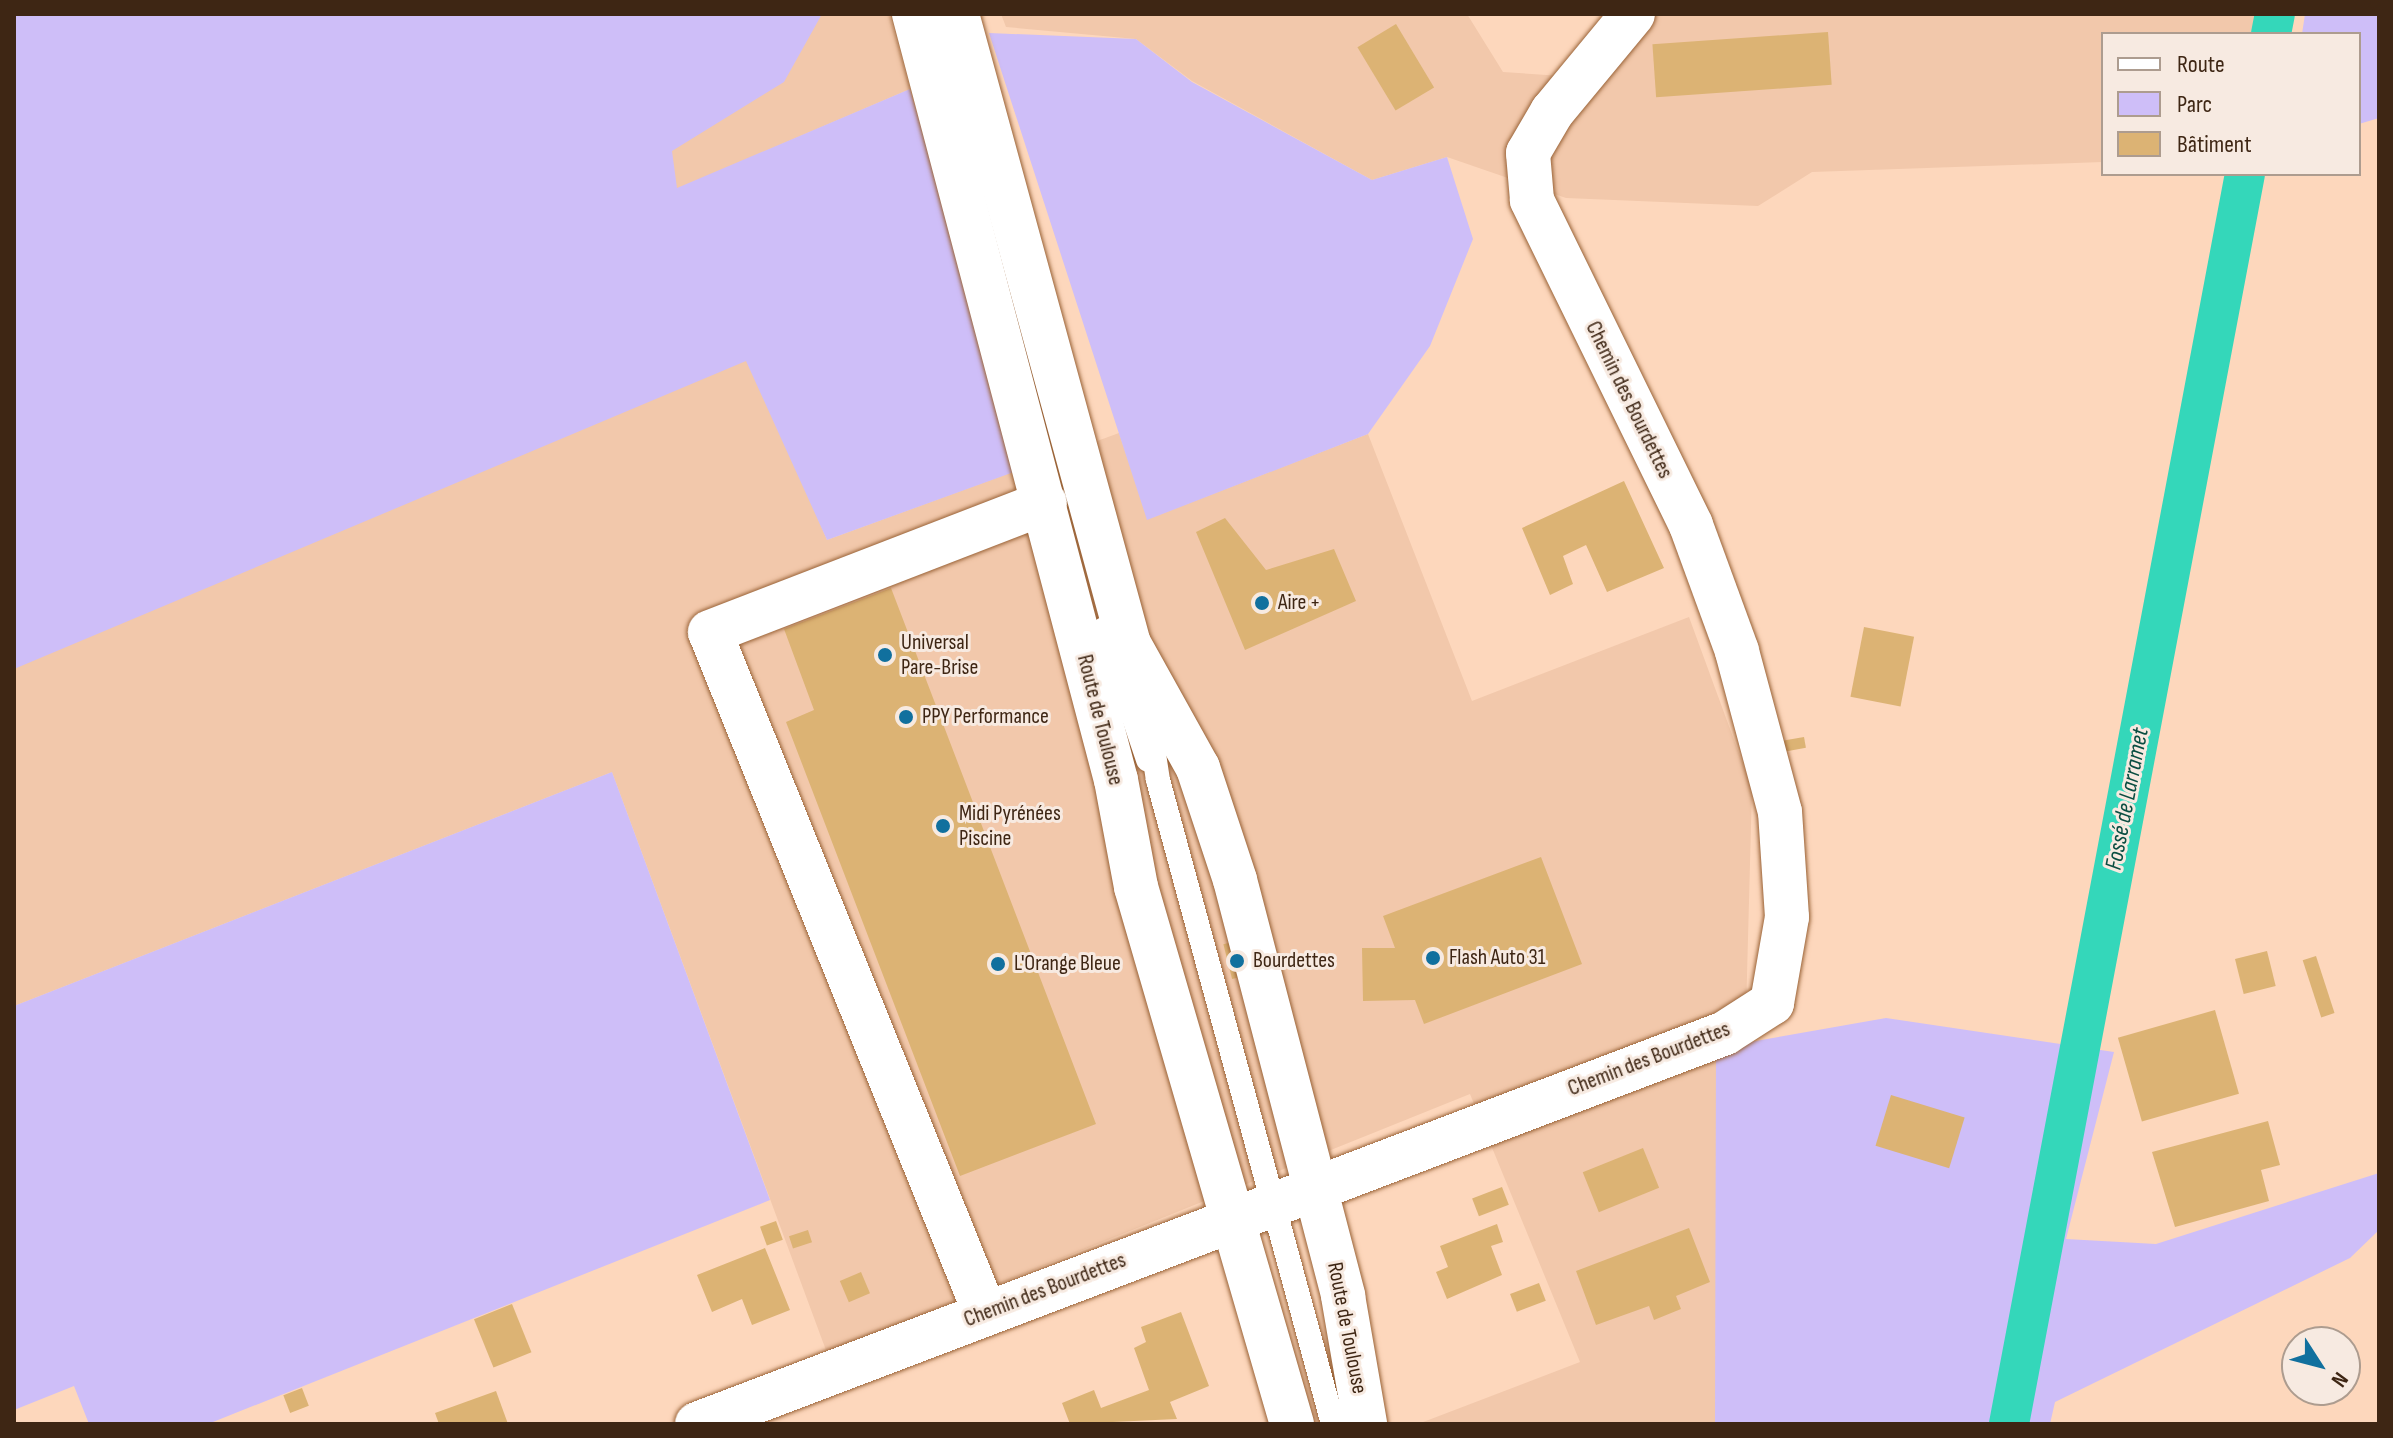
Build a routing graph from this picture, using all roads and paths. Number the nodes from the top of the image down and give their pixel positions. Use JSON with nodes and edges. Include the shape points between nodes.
{"nodes":[{"id":1,"x":914,"y":14,"type":"edge"},
{"id":2,"x":935,"y":14,"type":"edge"},
{"id":3,"x":957,"y":14,"type":"edge"},
{"id":4,"x":1633,"y":14,"type":"edge"},
{"id":5,"x":1045,"y":503,"type":"junction"},
{"id":6,"x":1129,"y":644,"type":"junction"},
{"id":7,"x":1158,"y":780,"type":"junction"},
{"id":8,"x":1315,"y":1186,"type":"junction"},
{"id":9,"x":1273,"y":1201,"type":"junction"},
{"id":10,"x":1232,"y":1218,"type":"junction"},
{"id":11,"x":985,"y":1313,"type":"junction"},
{"id":12,"x":697,"y":1424,"type":"edge"},
{"id":13,"x":1292,"y":1424,"type":"edge"},
{"id":14,"x":1333,"y":1424,"type":"edge"},
{"id":15,"x":1365,"y":1424,"type":"edge"}],
"edges":[{"from":1,"to":5,"type":"street","name":"Route de Toulouse"},
{"from":2,"to":7,"type":"lane","name":"Route de Toulouse","via":[[1128,716]]},
{"from":3,"to":6,"type":"street","name":"Route de Toulouse"},
{"from":4,"to":8,"type":"street","name":"Chemin des Bourdettes","via":[[1552,112],[1528,153],[1532,200],[1691,525],[1737,651],[1780,812],[1787,917],[1772,1003],[1725,1033]]},
{"from":5,"to":10,"type":"street","name":"Route de Toulouse","via":[[1136,887]]},
{"from":5,"to":11,"type":"street","via":[[710,632]]},
{"from":6,"to":7,"type":"lane","name":"Route de Toulouse"},
{"from":6,"to":8,"type":"street","name":"Route de Toulouse","via":[[1198,768]]},
{"from":7,"to":9,"type":"lane","name":"Route de Toulouse"},
{"from":8,"to":9,"type":"street","name":"Chemin des Bourdettes"},
{"from":8,"to":15,"type":"street","name":"Route de Toulouse"},
{"from":9,"to":10,"type":"street","name":"Chemin des Bourdettes"},
{"from":9,"to":14,"type":"lane","name":"Route de Toulouse"},
{"from":10,"to":11,"type":"street","name":"Chemin des Bourdettes"},
{"from":10,"to":13,"type":"street","name":"Route de Toulouse"},
{"from":11,"to":12,"type":"street","name":"Chemin des Bourdettes"}]}
